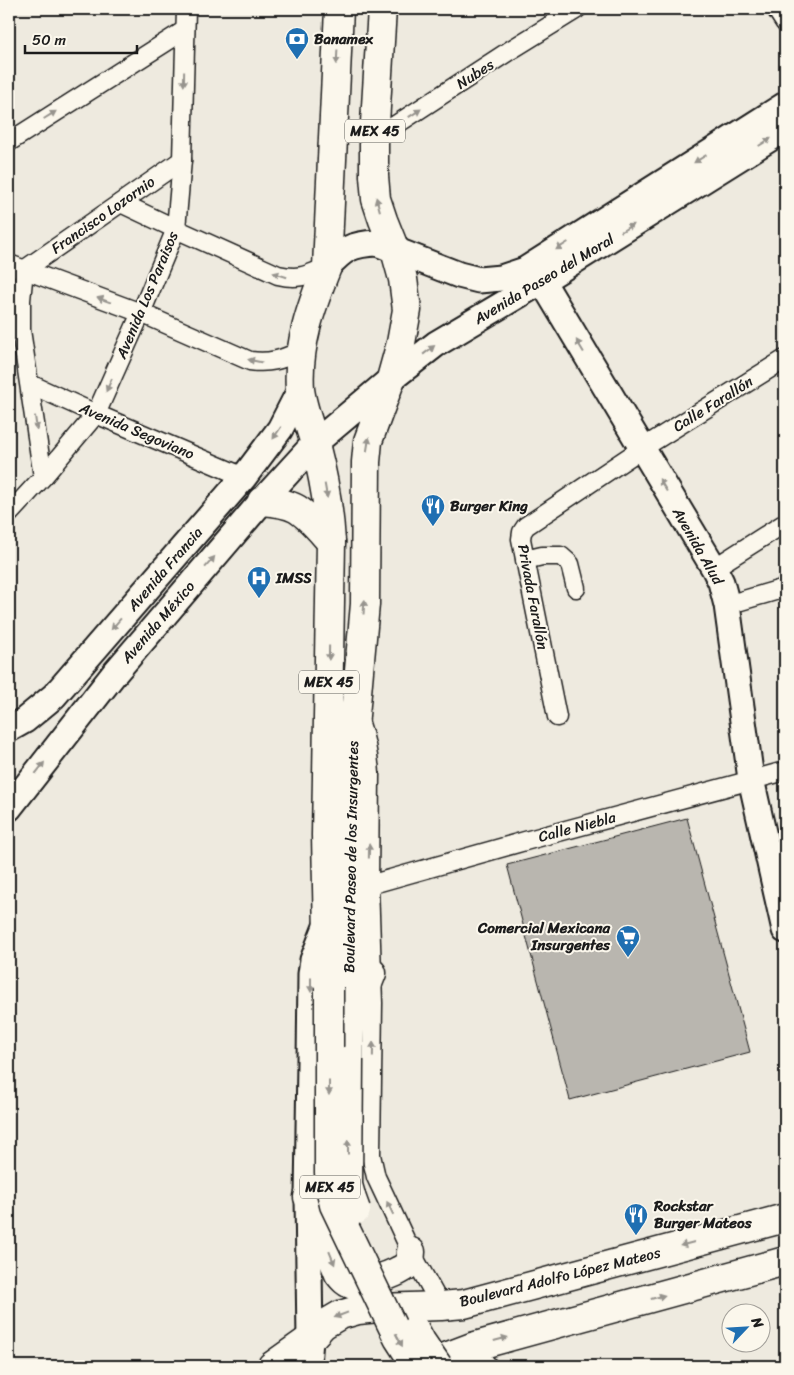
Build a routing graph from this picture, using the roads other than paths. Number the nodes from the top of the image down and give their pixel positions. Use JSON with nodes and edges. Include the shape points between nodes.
{"nodes":[{"id":1,"x":186,"y":9,"type":"edge"},
{"id":2,"x":339,"y":9,"type":"edge"},
{"id":3,"x":382,"y":9,"type":"edge"},
{"id":4,"x":577,"y":9,"type":"edge"},
{"id":5,"x":776,"y":9,"type":"edge"},
{"id":6,"x":785,"y":23,"type":"edge"},
{"id":7,"x":185,"y":30,"type":"junction"},
{"id":8,"x":785,"y":105,"type":"edge"},
{"id":9,"x":785,"y":129,"type":"edge"},
{"id":10,"x":374,"y":140,"type":"junction"},
{"id":11,"x":9,"y":142,"type":"edge"},
{"id":12,"x":182,"y":160,"type":"junction"},
{"id":13,"x":121,"y":203,"type":"junction"},
{"id":14,"x":176,"y":229,"type":"junction"},
{"id":15,"x":395,"y":250,"type":"junction"},
{"id":16,"x":16,"y":267,"type":"edge"},
{"id":17,"x":327,"y":267,"type":"junction"},
{"id":18,"x":542,"y":281,"type":"junction"},
{"id":19,"x":141,"y":313,"type":"junction"},
{"id":20,"x":301,"y":351,"type":"junction"},
{"id":21,"x":785,"y":359,"type":"edge"},
{"id":22,"x":390,"y":380,"type":"junction"},
{"id":23,"x":30,"y":384,"type":"junction"},
{"id":24,"x":300,"y":390,"type":"junction"},
{"id":25,"x":96,"y":414,"type":"junction"},
{"id":26,"x":315,"y":443,"type":"junction"},
{"id":27,"x":641,"y":449,"type":"junction"},
{"id":28,"x":43,"y":477,"type":"junction"},
{"id":29,"x":244,"y":477,"type":"junction"},
{"id":30,"x":262,"y":501,"type":"junction"},
{"id":31,"x":9,"y":514,"type":"edge"},
{"id":32,"x":785,"y":523,"type":"edge"},
{"id":33,"x":331,"y":542,"type":"junction"},
{"id":34,"x":525,"y":560,"type":"junction"},
{"id":35,"x":714,"y":568,"type":"junction"},
{"id":36,"x":576,"y":588,"type":"dead end"},
{"id":37,"x":785,"y":588,"type":"edge"},
{"id":38,"x":727,"y":605,"type":"junction"},
{"id":39,"x":354,"y":708,"type":"junction"},
{"id":40,"x":557,"y":717,"type":"dead end"},
{"id":41,"x":9,"y":729,"type":"edge"},
{"id":42,"x":785,"y":770,"type":"edge"},
{"id":43,"x":751,"y":779,"type":"junction"},
{"id":44,"x":9,"y":806,"type":"edge"},
{"id":45,"x":779,"y":872,"type":"edge"},
{"id":46,"x":369,"y":885,"type":"junction"},
{"id":47,"x":327,"y":922,"type":"junction"},
{"id":48,"x":785,"y":930,"type":"edge"},
{"id":49,"x":372,"y":973,"type":"junction"},
{"id":50,"x":350,"y":1030,"type":"junction"},
{"id":51,"x":308,"y":1197,"type":"junction"},
{"id":52,"x":785,"y":1218,"type":"edge"},
{"id":53,"x":411,"y":1252,"type":"junction"},
{"id":54,"x":785,"y":1262,"type":"edge"},
{"id":55,"x":441,"y":1306,"type":"junction"},
{"id":56,"x":310,"y":1339,"type":"junction"},
{"id":57,"x":480,"y":1356,"type":"edge"},
{"id":58,"x":272,"y":1366,"type":"edge"},
{"id":59,"x":308,"y":1366,"type":"edge"},
{"id":60,"x":416,"y":1366,"type":"edge"},
{"id":61,"x":422,"y":1366,"type":"edge"},
{"id":62,"x":438,"y":1366,"type":"edge"}],
"edges":[{"from":1,"to":7,"type":"street","name":"Avenida Los Paraisos"},
{"from":2,"to":17,"type":"main road","name":"Boulevard Paseo de los Insurgentes","number":"MEX 45","one_way":true},
{"from":3,"to":10,"type":"main road","name":"Boulevard Paseo de los Insurgentes","number":"MEX 45"},
{"from":10,"to":4,"type":"street","name":"Nubes","one_way":true},
{"from":5,"to":6,"type":"street"},
{"from":11,"to":7,"type":"street","one_way":true},
{"from":7,"to":12,"type":"street","name":"Avenida Los Paraisos","one_way":true},
{"from":8,"to":15,"type":"street","name":"Avenida Paseo del Moral","one_way":true,"via":[[525,270],[501,278],[479,280]]},
{"from":18,"to":9,"type":"street","name":"Avenida Paseo del Moral","one_way":true},
{"from":15,"to":10,"type":"main road","name":"Boulevard Paseo de los Insurgentes","number":"MEX 45","one_way":true,"via":[[376,199]]},
{"from":12,"to":13,"type":"street","name":"Francisco Lozornio"},
{"from":12,"to":14,"type":"street","name":"Avenida Los Paraisos"},
{"from":13,"to":14,"type":"street"},
{"from":13,"to":16,"type":"street","name":"Francisco Lozornio"},
{"from":17,"to":14,"type":"street","one_way":true,"via":[[302,277],[278,275]]},
{"from":14,"to":19,"type":"street","name":"Avenida Los Paraisos"},
{"from":15,"to":17,"type":"street","name":"Avenida Paseo del Moral","via":[[377,243],[364,243],[342,252]]},
{"from":15,"to":22,"type":"main road","name":"Boulevard Paseo de los Insurgentes","number":"MEX 45","via":[[407,310]]},
{"from":19,"to":16,"type":"street","one_way":true},
{"from":16,"to":23,"type":"street","via":[[21,330]]},
{"from":17,"to":20,"type":"main road","name":"Boulevard Paseo de los Insurgentes","number":"MEX 45","via":[[312,306]]},
{"from":22,"to":18,"type":"street","name":"Avenida Paseo del Moral","one_way":true,"via":[[436,344]]},
{"from":27,"to":18,"type":"street","name":"Avenida Alud","one_way":true},
{"from":20,"to":19,"type":"street","one_way":true,"via":[[277,361],[250,361]]},
{"from":19,"to":25,"type":"street","name":"Avenida Los Paraisos","one_way":true},
{"from":20,"to":24,"type":"main road","name":"Boulevard Paseo de los Insurgentes","number":"MEX 45"},
{"from":21,"to":27,"type":"street","name":"Calle Farallón"},
{"from":22,"to":26,"type":"street","name":"Avenida Paseo del Moral"},
{"from":39,"to":22,"type":"main road","name":"Boulevard Paseo de los Insurgentes","number":"MEX 45","one_way":true,"via":[[364,604],[368,442]]},
{"from":23,"to":25,"type":"street","name":"Avenida Segoviano"},
{"from":23,"to":28,"type":"street","one_way":true},
{"from":24,"to":26,"type":"main road","name":"Boulevard Paseo de los Insurgentes","number":"MEX 45"},
{"from":24,"to":29,"type":"street","name":"Avenida Francia","one_way":true,"via":[[280,429]]},
{"from":25,"to":28,"type":"street","name":"Avenida Los Paraisos"},
{"from":25,"to":29,"type":"street","name":"Avenida Segoviano"},
{"from":26,"to":30,"type":"street","name":"Avenida México"},
{"from":26,"to":33,"type":"main road","name":"Boulevard Paseo de los Insurgentes","number":"MEX 45","one_way":true,"via":[[326,490]]},
{"from":27,"to":34,"type":"street","name":"Privada Farallón","via":[[526,526],[521,539]]},
{"from":35,"to":27,"type":"street","name":"Avenida Alud","one_way":true},
{"from":28,"to":31,"type":"street","name":"Avenida Los Paraisos"},
{"from":29,"to":41,"type":"street","name":"Avenida Francia","one_way":true,"via":[[54,696]]},
{"from":30,"to":33,"type":"main road","via":[[296,508]]},
{"from":44,"to":30,"type":"street","name":"Avenida México","one_way":true,"via":[[114,674]]},
{"from":32,"to":35,"type":"street"},
{"from":33,"to":47,"type":"main road","name":"Boulevard Paseo de los Insurgentes","number":"MEX 45","one_way":true},
{"from":34,"to":36,"type":"street","via":[[561,556],[570,564]]},
{"from":34,"to":40,"type":"street","name":"Privada Farallón"},
{"from":35,"to":38,"type":"street","name":"Avenida Alud"},
{"from":37,"to":38,"type":"street"},
{"from":38,"to":43,"type":"street","name":"Avenida Alud"},
{"from":46,"to":39,"type":"street","one_way":true,"via":[[369,757]]},
{"from":39,"to":50,"type":"main road","name":"Boulevard Paseo de los Insurgentes","number":"MEX 45","via":[[349,782]]},
{"from":42,"to":43,"type":"street","name":"Calle Niebla"},
{"from":43,"to":45,"type":"street","name":"Avenida Alud"},
{"from":43,"to":46,"type":"street","name":"Calle Niebla"},
{"from":45,"to":48,"type":"street","name":"Avenida Alud"},
{"from":46,"to":49,"type":"street"},
{"from":47,"to":51,"type":"street","one_way":true,"via":[[311,974]]},
{"from":47,"to":60,"type":"main road","name":"Boulevard Paseo de los Insurgentes","number":"MEX 45","one_way":true,"bridge":true,"via":[[330,1187],[334,1205],[398,1338]]},
{"from":49,"to":50,"type":"main road"},
{"from":53,"to":49,"type":"street","one_way":true,"via":[[376,1177],[371,1155]]},
{"from":62,"to":50,"type":"main road","name":"Boulevard Paseo de los Insurgentes","number":"MEX 45","one_way":true,"bridge":true,"via":[[416,1333],[352,1200],[348,1179]]},
{"from":51,"to":53,"type":"main road","one_way":true,"via":[[338,1274],[344,1281],[360,1285],[400,1270],[408,1263]]},
{"from":51,"to":56,"type":"street"},
{"from":52,"to":55,"type":"main road","name":"Boulevard Adolfo López Mateos","one_way":true,"via":[[464,1304]]},
{"from":53,"to":55,"type":"street"},
{"from":57,"to":54,"type":"main road","one_way":true},
{"from":55,"to":56,"type":"main road","name":"Boulevard Adolfo López Mateos","one_way":true,"via":[[358,1310],[322,1325]]},
{"from":56,"to":58,"type":"main road","name":"Boulevard Adolfo López Mateos"},
{"from":56,"to":59,"type":"street"},
{"from":57,"to":61,"type":"main road"}]}
